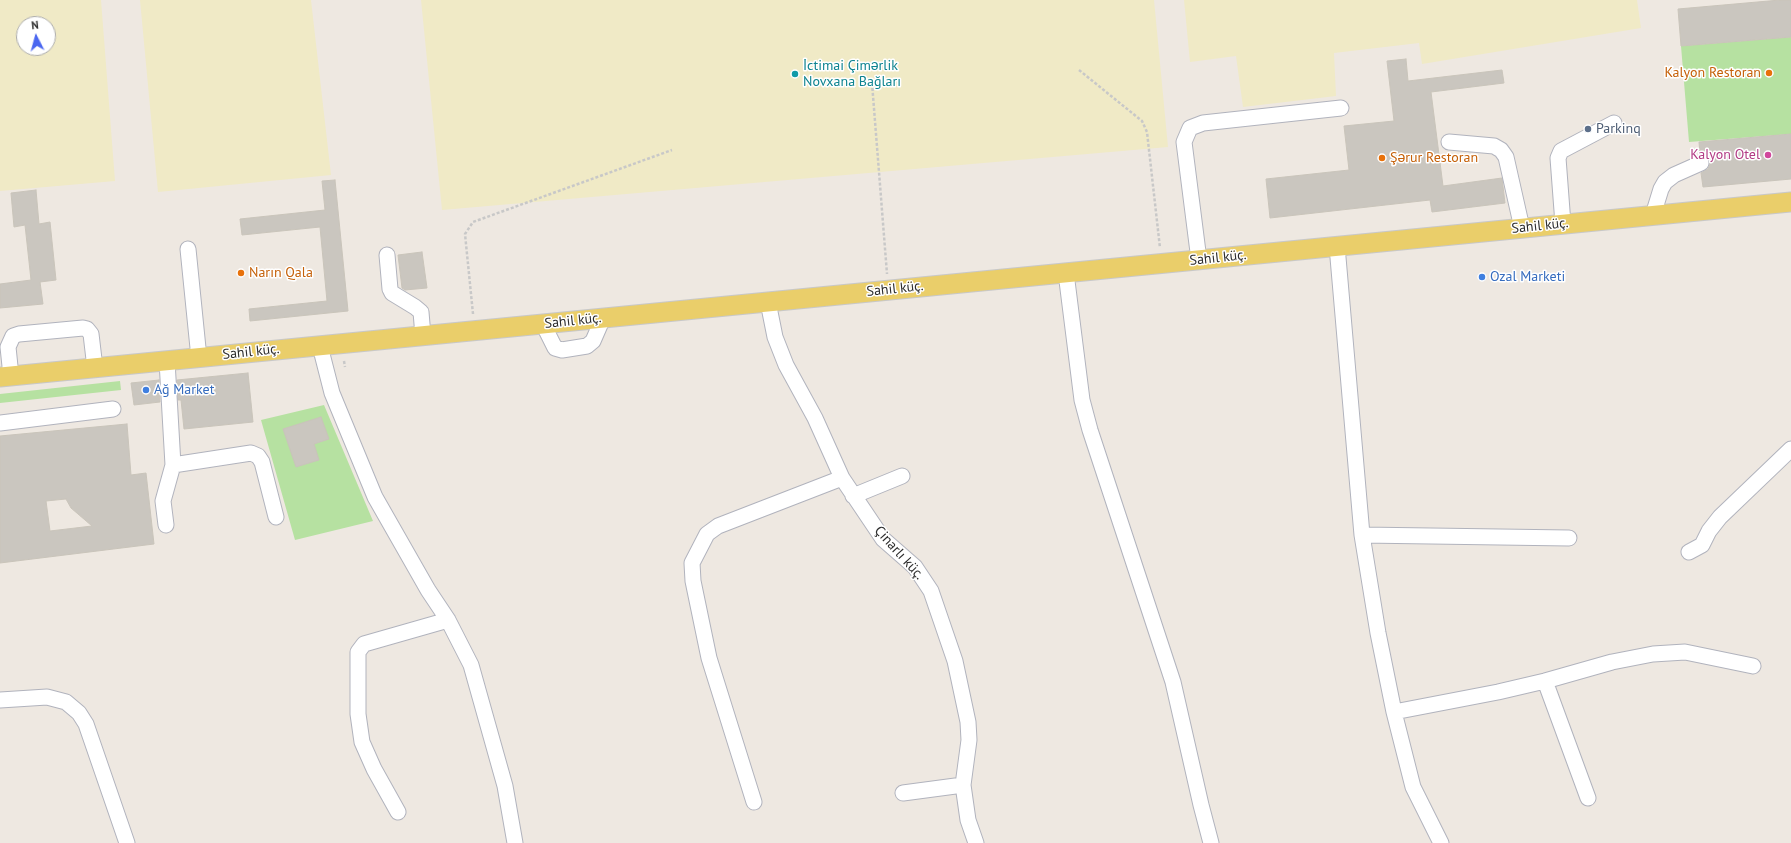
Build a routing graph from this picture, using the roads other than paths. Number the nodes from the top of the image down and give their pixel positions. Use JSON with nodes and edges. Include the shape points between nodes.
{"nodes":[{"id":1,"x":1341,"y":108,"type":"dead end"},
{"id":2,"x":1614,"y":123,"type":"dead end"},
{"id":3,"x":1449,"y":142,"type":"dead end"},
{"id":4,"x":1701,"y":163,"type":"dead end"},
{"id":5,"x":1791,"y":202,"type":"edge"},
{"id":6,"x":1653,"y":215,"type":"junction"},
{"id":7,"x":1563,"y":224,"type":"junction"},
{"id":8,"x":1522,"y":228,"type":"junction"},
{"id":9,"x":1337,"y":246,"type":"junction"},
{"id":10,"x":188,"y":249,"type":"dead end"},
{"id":11,"x":387,"y":255,"type":"dead end"},
{"id":12,"x":1199,"y":260,"type":"junction"},
{"id":13,"x":1066,"y":273,"type":"junction"},
{"id":14,"x":768,"y":302,"type":"junction"},
{"id":15,"x":603,"y":318,"type":"junction"},
{"id":16,"x":543,"y":324,"type":"junction"},
{"id":17,"x":422,"y":336,"type":"junction"},
{"id":18,"x":320,"y":346,"type":"junction"},
{"id":19,"x":199,"y":358,"type":"junction"},
{"id":20,"x":167,"y":361,"type":"junction"},
{"id":21,"x":95,"y":368,"type":"junction"},
{"id":22,"x":5,"y":377,"type":"edge"},
{"id":23,"x":113,"y":409,"type":"dead end"},
{"id":24,"x":0,"y":423,"type":"edge"},
{"id":25,"x":1791,"y":449,"type":"edge"},
{"id":26,"x":173,"y":465,"type":"junction"},
{"id":27,"x":902,"y":476,"type":"dead end"},
{"id":28,"x":842,"y":478,"type":"junction"},
{"id":29,"x":853,"y":496,"type":"junction"},
{"id":30,"x":276,"y":517,"type":"dead end"},
{"id":31,"x":166,"y":525,"type":"dead end"},
{"id":32,"x":1362,"y":535,"type":"junction"},
{"id":33,"x":1569,"y":538,"type":"dead end"},
{"id":34,"x":1688,"y":552,"type":"dead end"},
{"id":35,"x":448,"y":620,"type":"junction"},
{"id":36,"x":1753,"y":666,"type":"dead end"},
{"id":37,"x":1545,"y":681,"type":"junction"},
{"id":38,"x":0,"y":700,"type":"edge"},
{"id":39,"x":1394,"y":712,"type":"junction"},
{"id":40,"x":963,"y":786,"type":"junction"},
{"id":41,"x":903,"y":793,"type":"dead end"},
{"id":42,"x":1588,"y":798,"type":"dead end"},
{"id":43,"x":754,"y":802,"type":"dead end"},
{"id":44,"x":398,"y":812,"type":"dead end"},
{"id":45,"x":127,"y":843,"type":"edge"},
{"id":46,"x":515,"y":843,"type":"edge"},
{"id":47,"x":976,"y":843,"type":"edge"},
{"id":48,"x":1211,"y":843,"type":"edge"},
{"id":49,"x":1441,"y":843,"type":"edge"}],
"edges":[{"from":1,"to":12,"type":"street","via":[[1204,123],[1190,128],[1184,142]]},
{"from":2,"to":7,"type":"street","via":[[1561,151],[1558,158]]},
{"from":3,"to":8,"type":"street","via":[[1494,146],[1504,153]]},
{"from":4,"to":6,"type":"street","via":[[1665,182]]},
{"from":5,"to":6,"type":"main road","name":"Sahil küç."},
{"from":6,"to":7,"type":"main road","name":"Sahil küç."},
{"from":7,"to":8,"type":"main road","name":"Sahil küç."},
{"from":8,"to":9,"type":"main road","name":"Sahil küç."},
{"from":9,"to":12,"type":"main road","name":"Sahil küç."},
{"from":9,"to":32,"type":"street"},
{"from":10,"to":19,"type":"street"},
{"from":11,"to":17,"type":"street","via":[[390,289],[420,312]]},
{"from":12,"to":13,"type":"main road","name":"Sahil küç."},
{"from":13,"to":14,"type":"main road","name":"Sahil küç."},
{"from":13,"to":48,"type":"street","via":[[1082,400],[1173,682]]},
{"from":14,"to":15,"type":"main road","name":"Sahil küç."},
{"from":14,"to":28,"type":"street","name":"Çinarlı küç.","via":[[775,337],[786,365],[816,418]]},
{"from":15,"to":16,"type":"main road","name":"Sahil küç."},
{"from":15,"to":16,"type":"street","via":[[593,341],[587,346],[562,350],[555,348]]},
{"from":16,"to":17,"type":"main road","name":"Sahil küç."},
{"from":17,"to":18,"type":"main road","name":"Sahil küç."},
{"from":18,"to":19,"type":"main road","name":"Sahil küç."},
{"from":18,"to":35,"type":"street","via":[[332,393],[375,497]]},
{"from":19,"to":20,"type":"main road","name":"Sahil küç."},
{"from":20,"to":21,"type":"main road","name":"Sahil küç."},
{"from":20,"to":26,"type":"street"},
{"from":21,"to":22,"type":"main road","name":"Sahil küç."},
{"from":21,"to":22,"type":"street","via":[[91,334],[87,329],[19,334],[13,336],[8,347]]},
{"from":23,"to":24,"type":"street"},
{"from":25,"to":34,"type":"street","via":[[1720,517],[1702,545]]},
{"from":26,"to":30,"type":"street","via":[[251,453],[258,456],[262,462]]},
{"from":26,"to":31,"type":"street","via":[[163,501]]},
{"from":27,"to":29,"type":"street"},
{"from":28,"to":29,"type":"street","name":"Çinarlı küç."},
{"from":28,"to":43,"type":"street","via":[[718,526],[707,534],[692,563],[693,581],[709,658]]},
{"from":29,"to":40,"type":"street","name":"Çinarlı küç.","via":[[883,539],[915,567],[931,591],[955,661],[968,722],[969,740]]},
{"from":32,"to":33,"type":"street"},
{"from":32,"to":39,"type":"street"},
{"from":35,"to":44,"type":"street","via":[[364,644],[358,652],[358,714],[362,742]]},
{"from":35,"to":46,"type":"street","via":[[471,665],[504,786]]},
{"from":36,"to":37,"type":"street","via":[[1685,652],[1653,654],[1612,662]]},
{"from":37,"to":39,"type":"street"},
{"from":37,"to":42,"type":"street"},
{"from":38,"to":45,"type":"street","via":[[47,697],[66,702],[79,713],[86,724]]},
{"from":39,"to":49,"type":"street","via":[[1413,787]]},
{"from":40,"to":41,"type":"street"},
{"from":40,"to":47,"type":"street","name":"Çinarlı küç.","via":[[968,820]]}]}
